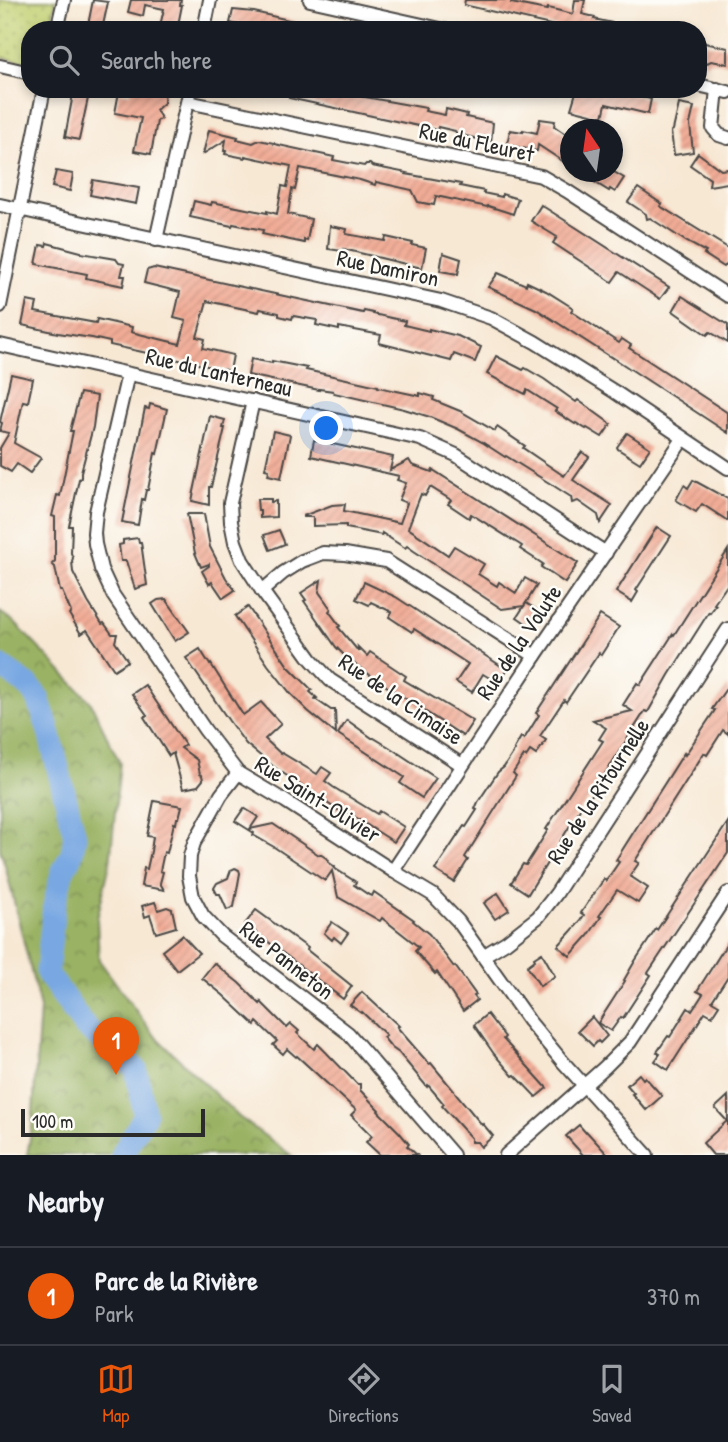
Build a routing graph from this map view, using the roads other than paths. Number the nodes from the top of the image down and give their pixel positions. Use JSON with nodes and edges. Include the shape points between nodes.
{"nodes":[{"id":1,"x":64,"y":0,"type":"edge"},
{"id":2,"x":211,"y":0,"type":"edge"},
{"id":3,"x":310,"y":0,"type":"edge"},
{"id":4,"x":59,"y":21,"type":"edge"},
{"id":5,"x":206,"y":21,"type":"edge"},
{"id":6,"x":404,"y":21,"type":"edge"},
{"id":7,"x":0,"y":66,"type":"edge"},
{"id":8,"x":21,"y":70,"type":"edge"},
{"id":9,"x":722,"y":91,"type":"edge"},
{"id":10,"x":42,"y":98,"type":"edge"},
{"id":11,"x":188,"y":98,"type":"edge"},
{"id":12,"x":202,"y":98,"type":"edge"},
{"id":13,"x":728,"y":138,"type":"edge"},
{"id":14,"x":0,"y":205,"type":"edge"},
{"id":15,"x":20,"y":209,"type":"junction"},
{"id":16,"x":156,"y":240,"type":"junction"},
{"id":17,"x":728,"y":296,"type":"edge"},
{"id":18,"x":0,"y":306,"type":"edge"},
{"id":19,"x":0,"y":345,"type":"edge"},
{"id":20,"x":128,"y":374,"type":"junction"},
{"id":21,"x":253,"y":401,"type":"junction"},
{"id":22,"x":683,"y":439,"type":"junction"},
{"id":23,"x":728,"y":468,"type":"edge"},
{"id":24,"x":606,"y":553,"type":"junction"},
{"id":25,"x":262,"y":591,"type":"junction"},
{"id":26,"x":727,"y":635,"type":"edge"},
{"id":27,"x":535,"y":656,"type":"junction"},
{"id":28,"x":462,"y":765,"type":"junction"},
{"id":29,"x":238,"y":773,"type":"junction"},
{"id":30,"x":393,"y":871,"type":"junction"},
{"id":31,"x":728,"y":893,"type":"edge"},
{"id":32,"x":483,"y":956,"type":"junction"},
{"id":33,"x":583,"y":1085,"type":"junction"},
{"id":34,"x":453,"y":1155,"type":"edge"},
{"id":35,"x":506,"y":1155,"type":"edge"},
{"id":36,"x":647,"y":1155,"type":"edge"}],
"edges":[{"from":1,"to":4,"type":"street"},
{"from":2,"to":5,"type":"street"},
{"from":3,"to":6,"type":"street"},
{"from":7,"to":8,"type":"street"},
{"from":9,"to":13,"type":"street","via":[[713,128]]},
{"from":10,"to":15,"type":"street"},
{"from":11,"to":16,"type":"street"},
{"from":12,"to":17,"type":"street","name":"Rue du Fleuret","via":[[541,176]]},
{"from":14,"to":15,"type":"street","name":"Rue Damiron"},
{"from":15,"to":16,"type":"street","name":"Rue Damiron"},
{"from":15,"to":18,"type":"street"},
{"from":16,"to":22,"type":"street","name":"Rue Damiron","via":[[441,301],[491,318],[535,341]]},
{"from":19,"to":20,"type":"street","name":"Rue du Lanterneau"},
{"from":20,"to":21,"type":"street","name":"Rue du Lanterneau"},
{"from":20,"to":29,"type":"street","name":"Rue Saint-Olivier","via":[[96,513],[94,533],[101,569],[113,595]]},
{"from":21,"to":24,"type":"street","name":"Rue du Lanterneau","via":[[437,446]]},
{"from":21,"to":25,"type":"street","name":"Rue de la Cimaise","via":[[230,503],[234,542]]},
{"from":22,"to":23,"type":"street","name":"Rue Damiron"},
{"from":22,"to":24,"type":"street","name":"Rue de la Volute"},
{"from":24,"to":27,"type":"street","name":"Rue de la Volute"},
{"from":25,"to":27,"type":"street","via":[[302,561],[323,553],[386,561]]},
{"from":25,"to":28,"type":"street","name":"Rue de la Cimaise","via":[[330,680]]},
{"from":26,"to":32,"type":"street","name":"Rue de la Ritournelle","via":[[556,894],[538,917]]},
{"from":27,"to":28,"type":"street","name":"Rue de la Volute"},
{"from":28,"to":30,"type":"street","name":"Rue de la Volute"},
{"from":29,"to":30,"type":"street","name":"Rue Saint-Olivier"},
{"from":29,"to":34,"type":"street","name":"Rue Panneton","via":[[221,795],[190,856],[193,897],[202,916],[348,1033]]},
{"from":30,"to":32,"type":"street","name":"Rue Saint-Olivier","via":[[433,895]]},
{"from":31,"to":33,"type":"street","via":[[630,1042]]},
{"from":32,"to":33,"type":"street","name":"Rue Saint-Olivier"},
{"from":33,"to":35,"type":"street"},
{"from":33,"to":36,"type":"street","name":"Rue Saint-Olivier"}]}
